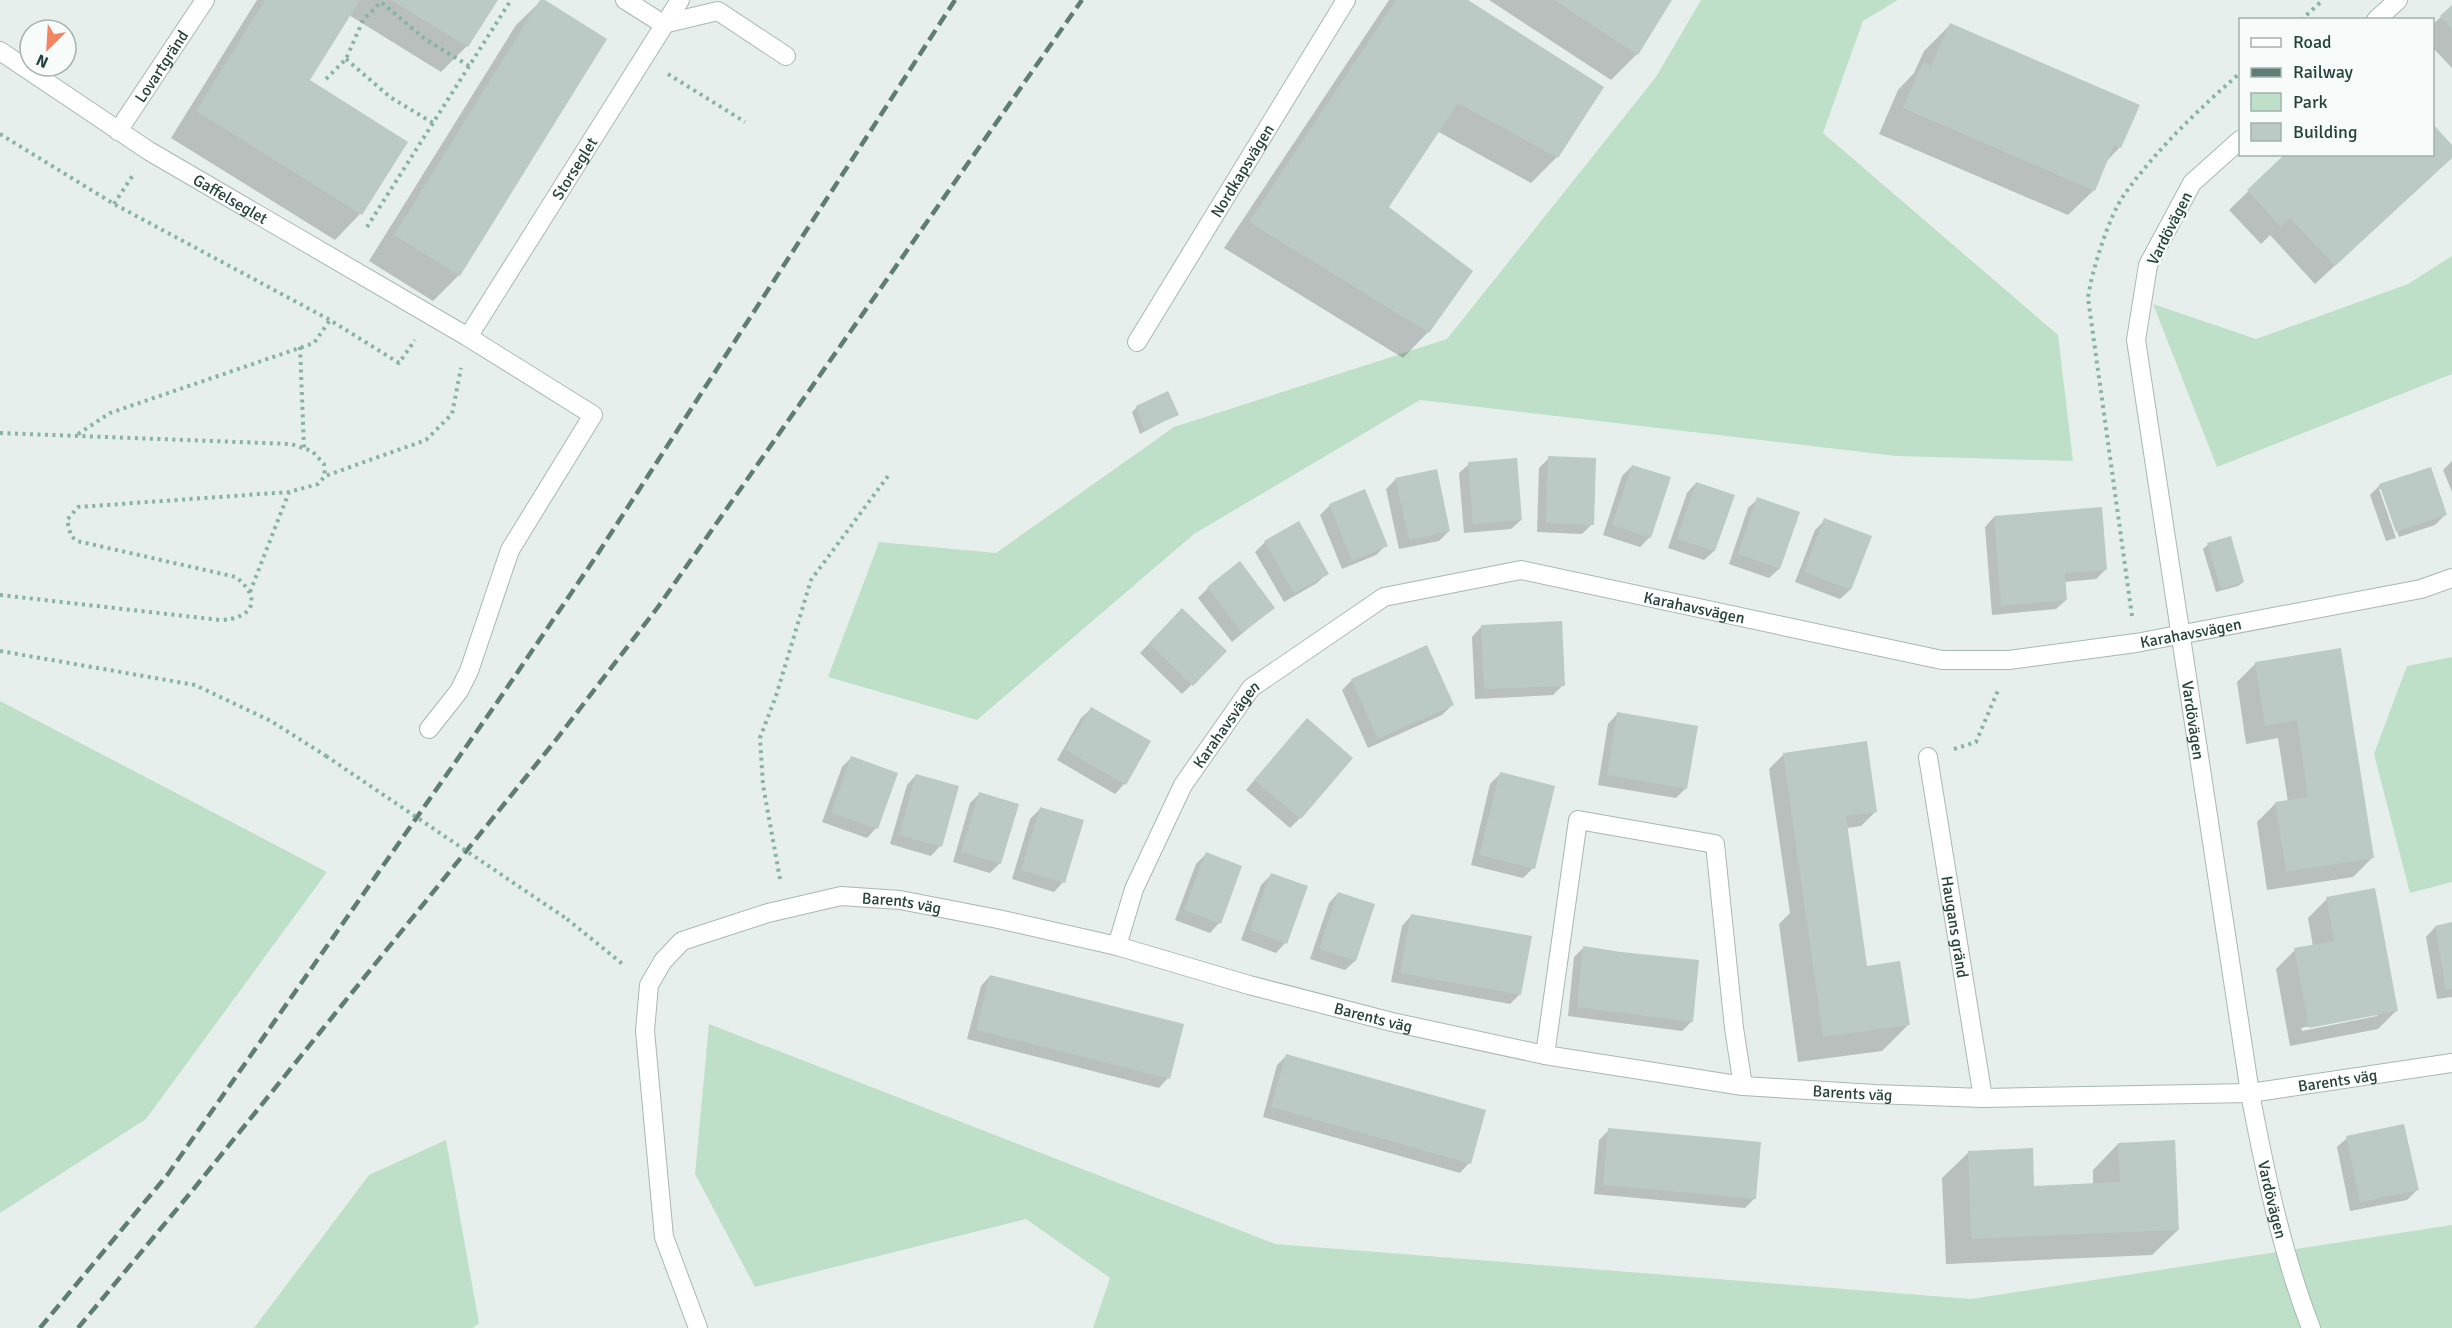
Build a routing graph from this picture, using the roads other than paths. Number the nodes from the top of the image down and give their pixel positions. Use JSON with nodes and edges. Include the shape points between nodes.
{"nodes":[{"id":1,"x":205,"y":0,"type":"edge"},
{"id":2,"x":625,"y":0,"type":"edge"},
{"id":3,"x":680,"y":0,"type":"edge"},
{"id":4,"x":1346,"y":0,"type":"edge"},
{"id":5,"x":2398,"y":0,"type":"edge"},
{"id":6,"x":717,"y":6,"type":"edge"},
{"id":7,"x":2378,"y":18,"type":"edge"},
{"id":8,"x":663,"y":24,"type":"junction"},
{"id":9,"x":0,"y":51,"type":"edge"},
{"id":10,"x":786,"y":56,"type":"dead end"},
{"id":11,"x":118,"y":131,"type":"junction"},
{"id":12,"x":2239,"y":142,"type":"edge"},
{"id":13,"x":468,"y":337,"type":"junction"},
{"id":14,"x":1137,"y":342,"type":"dead end"},
{"id":15,"x":2452,"y":578,"type":"edge"},
{"id":16,"x":2180,"y":636,"type":"junction"},
{"id":17,"x":429,"y":729,"type":"dead end"},
{"id":18,"x":1928,"y":757,"type":"dead end"},
{"id":19,"x":1116,"y":945,"type":"junction"},
{"id":20,"x":1545,"y":1055,"type":"junction"},
{"id":21,"x":2452,"y":1063,"type":"edge"},
{"id":22,"x":1743,"y":1086,"type":"junction"},
{"id":23,"x":2250,"y":1093,"type":"junction"},
{"id":24,"x":1983,"y":1098,"type":"junction"},
{"id":25,"x":698,"y":1328,"type":"edge"},
{"id":26,"x":2310,"y":1328,"type":"edge"}],
"edges":[{"from":1,"to":11,"type":"street","name":"Lovartgränd"},
{"from":2,"to":8,"type":"street"},
{"from":3,"to":8,"type":"street","name":"Storseglet"},
{"from":4,"to":14,"type":"street","name":"Nordkapsvägen"},
{"from":5,"to":7,"type":"street"},
{"from":6,"to":8,"type":"street"},
{"from":6,"to":10,"type":"street"},
{"from":8,"to":13,"type":"street","name":"Storseglet"},
{"from":9,"to":11,"type":"street","name":"Gaffelseglet"},
{"from":11,"to":13,"type":"street","name":"Gaffelseglet"},
{"from":12,"to":16,"type":"street","name":"Vardövägen","via":[[2192,183],[2148,265],[2136,340]]},
{"from":13,"to":17,"type":"street","name":"Gaffelseglet","via":[[593,415],[510,550],[469,671],[459,691]]},
{"from":15,"to":16,"type":"street","name":"Karahavsvägen","via":[[2421,589]]},
{"from":16,"to":19,"type":"street","name":"Karahavsvägen","via":[[2009,660],[1942,660],[1521,570],[1384,597],[1251,688],[1183,785],[1134,889]]},
{"from":16,"to":23,"type":"street","name":"Vardövägen"},
{"from":18,"to":24,"type":"street","name":"Haugans gränd"},
{"from":19,"to":20,"type":"street","name":"Barents väg","via":[[1392,1022]]},
{"from":19,"to":25,"type":"street","name":"Barents väg","via":[[900,900],[841,896],[682,940],[649,985],[645,1031],[664,1237]]},
{"from":20,"to":22,"type":"street","name":"Barents väg"},
{"from":20,"to":22,"type":"street","via":[[1578,820],[1715,844]]},
{"from":21,"to":23,"type":"street","name":"Barents väg"},
{"from":22,"to":24,"type":"street","name":"Barents väg"},
{"from":23,"to":24,"type":"street","name":"Barents väg"},
{"from":23,"to":26,"type":"street","name":"Vardövägen","via":[[2268,1183]]}]}
